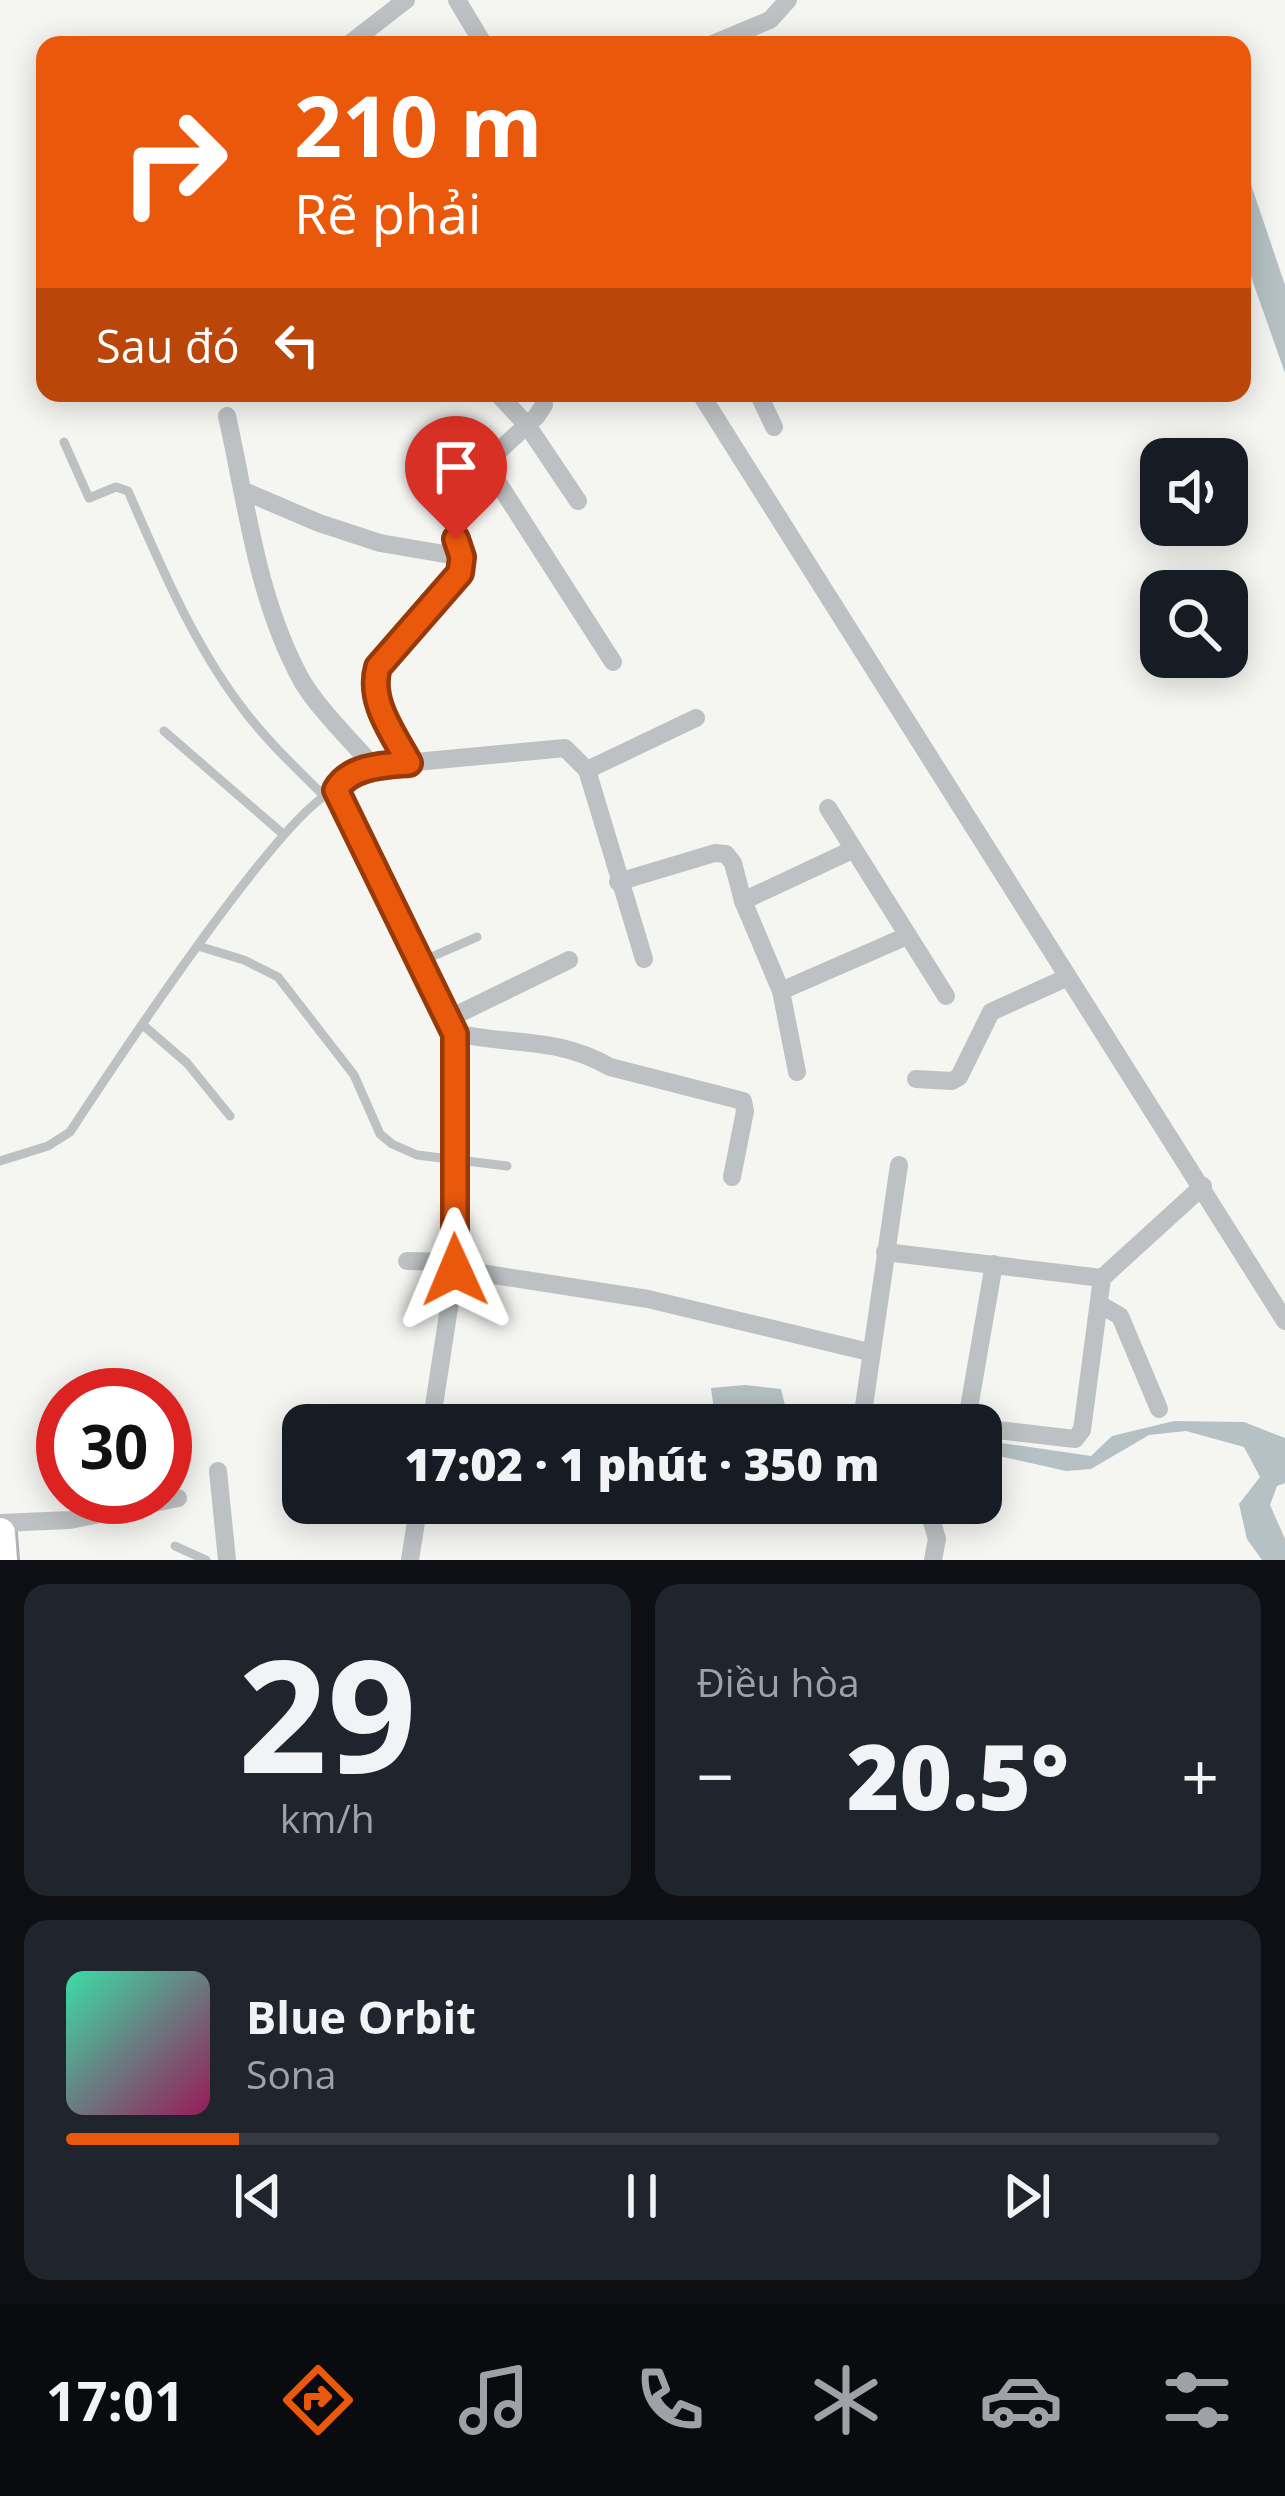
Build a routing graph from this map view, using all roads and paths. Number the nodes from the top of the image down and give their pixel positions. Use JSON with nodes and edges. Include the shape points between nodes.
{"nodes":[{"id":1,"x":406,"y":0,"type":"edge"},
{"id":2,"x":457,"y":0,"type":"edge"},
{"id":3,"x":788,"y":0,"type":"edge"},
{"id":4,"x":360,"y":36,"type":"edge"},
{"id":5,"x":479,"y":36,"type":"edge"},
{"id":6,"x":732,"y":36,"type":"edge"},
{"id":7,"x":505,"y":402,"type":"edge"},
{"id":8,"x":544,"y":402,"type":"edge"},
{"id":9,"x":706,"y":402,"type":"edge"},
{"id":10,"x":762,"y":402,"type":"edge"},
{"id":11,"x":227,"y":416,"type":"dead end"},
{"id":12,"x":527,"y":425,"type":"junction"},
{"id":13,"x":774,"y":427,"type":"dead end"},
{"id":14,"x":64,"y":442,"type":"dead end"},
{"id":15,"x":486,"y":464,"type":"junction"},
{"id":16,"x":244,"y":491,"type":"junction"},
{"id":17,"x":578,"y":501,"type":"dead end"},
{"id":18,"x":462,"y":557,"type":"junction"},
{"id":19,"x":613,"y":662,"type":"dead end"},
{"id":20,"x":696,"y":718,"type":"dead end"},
{"id":21,"x":164,"y":731,"type":"dead end"},
{"id":22,"x":409,"y":763,"type":"junction"},
{"id":23,"x":373,"y":766,"type":"junction"},
{"id":24,"x":586,"y":770,"type":"junction"},
{"id":25,"x":329,"y":792,"type":"junction"},
{"id":26,"x":828,"y":808,"type":"dead end"},
{"id":27,"x":283,"y":834,"type":"junction"},
{"id":28,"x":852,"y":850,"type":"junction"},
{"id":29,"x":618,"y":882,"type":"junction"},
{"id":30,"x":743,"y":901,"type":"junction"},
{"id":31,"x":907,"y":936,"type":"junction"},
{"id":32,"x":477,"y":937,"type":"dead end"},
{"id":33,"x":199,"y":946,"type":"junction"},
{"id":34,"x":644,"y":959,"type":"dead end"},
{"id":35,"x":569,"y":960,"type":"dead end"},
{"id":36,"x":420,"y":962,"type":"junction"},
{"id":37,"x":1068,"y":977,"type":"junction"},
{"id":38,"x":781,"y":991,"type":"junction"},
{"id":39,"x":946,"y":997,"type":"dead end"},
{"id":40,"x":144,"y":1026,"type":"junction"},
{"id":41,"x":452,"y":1026,"type":"junction"},
{"id":42,"x":797,"y":1072,"type":"dead end"},
{"id":43,"x":916,"y":1079,"type":"dead end"},
{"id":44,"x":230,"y":1116,"type":"dead end"},
{"id":45,"x":454,"y":1159,"type":"junction"},
{"id":46,"x":0,"y":1161,"type":"edge"},
{"id":47,"x":899,"y":1165,"type":"dead end"},
{"id":48,"x":506,"y":1166,"type":"dead end"},
{"id":49,"x":732,"y":1178,"type":"dead end"},
{"id":50,"x":1203,"y":1186,"type":"junction"},
{"id":51,"x":885,"y":1252,"type":"junction"},
{"id":52,"x":407,"y":1261,"type":"dead end"},
{"id":53,"x":994,"y":1264,"type":"junction"},
{"id":54,"x":455,"y":1266,"type":"junction"},
{"id":55,"x":1102,"y":1278,"type":"junction"},
{"id":56,"x":1099,"y":1304,"type":"junction"},
{"id":57,"x":1285,"y":1322,"type":"edge"},
{"id":58,"x":869,"y":1352,"type":"junction"},
{"id":59,"x":434,"y":1404,"type":"edge"},
{"id":60,"x":864,"y":1404,"type":"edge"},
{"id":61,"x":968,"y":1404,"type":"edge"},
{"id":62,"x":1159,"y":1409,"type":"dead end"},
{"id":63,"x":1002,"y":1430,"type":"edge"},
{"id":64,"x":218,"y":1471,"type":"dead end"},
{"id":65,"x":36,"y":1521,"type":"edge"},
{"id":66,"x":0,"y":1523,"type":"edge"},
{"id":67,"x":416,"y":1524,"type":"edge"},
{"id":68,"x":933,"y":1524,"type":"edge"},
{"id":69,"x":0,"y":1533,"type":"edge"},
{"id":70,"x":175,"y":1546,"type":"dead end"},
{"id":71,"x":2,"y":1560,"type":"edge"},
{"id":72,"x":206,"y":1560,"type":"edge"},
{"id":73,"x":227,"y":1560,"type":"edge"},
{"id":74,"x":410,"y":1560,"type":"edge"},
{"id":75,"x":933,"y":1560,"type":"edge"}],
"edges":[{"from":1,"to":4,"type":"street"},
{"from":2,"to":5,"type":"street"},
{"from":3,"to":6,"type":"street","via":[[770,20]]},
{"from":7,"to":12,"type":"street"},
{"from":8,"to":12,"type":"street"},
{"from":9,"to":37,"type":"street"},
{"from":10,"to":13,"type":"street"},
{"from":11,"to":16,"type":"street"},
{"from":12,"to":15,"type":"street"},
{"from":12,"to":17,"type":"street"},
{"from":14,"to":25,"type":"lane","via":[[89,498],[116,487],[128,491],[223,681],[266,736]]},
{"from":15,"to":18,"type":"street","via":[[460,507]]},
{"from":15,"to":19,"type":"street"},
{"from":16,"to":18,"type":"street","via":[[380,543]]},
{"from":16,"to":23,"type":"street","via":[[276,627],[304,685]]},
{"from":18,"to":22,"type":"street","via":[[460,573],[378,667],[373,686]]},
{"from":20,"to":24,"type":"street"},
{"from":21,"to":27,"type":"lane"},
{"from":22,"to":23,"type":"street"},
{"from":22,"to":24,"type":"street","via":[[566,748]]},
{"from":23,"to":25,"type":"street"},
{"from":24,"to":29,"type":"street"},
{"from":25,"to":27,"type":"lane"},
{"from":25,"to":36,"type":"street"},
{"from":26,"to":28,"type":"street"},
{"from":27,"to":33,"type":"lane"},
{"from":28,"to":30,"type":"street"},
{"from":28,"to":31,"type":"street"},
{"from":29,"to":30,"type":"street","via":[[726,854]]},
{"from":29,"to":34,"type":"street"},
{"from":30,"to":38,"type":"street"},
{"from":31,"to":38,"type":"street"},
{"from":31,"to":39,"type":"street"},
{"from":32,"to":36,"type":"lane"},
{"from":33,"to":40,"type":"lane"},
{"from":33,"to":45,"type":"lane","via":[[278,977],[354,1075],[380,1134],[417,1155]]},
{"from":35,"to":41,"type":"street"},
{"from":36,"to":41,"type":"street"},
{"from":37,"to":43,"type":"street","via":[[992,1012],[959,1077]]},
{"from":37,"to":50,"type":"street"},
{"from":38,"to":42,"type":"street"},
{"from":40,"to":44,"type":"lane"},
{"from":40,"to":46,"type":"lane","via":[[70,1132]]},
{"from":41,"to":45,"type":"street"},
{"from":41,"to":49,"type":"street","via":[[487,1040],[539,1042],[743,1101]]},
{"from":45,"to":48,"type":"lane"},
{"from":45,"to":54,"type":"street"},
{"from":47,"to":51,"type":"street"},
{"from":50,"to":55,"type":"street"},
{"from":50,"to":57,"type":"street"},
{"from":51,"to":53,"type":"street"},
{"from":51,"to":58,"type":"street"},
{"from":52,"to":54,"type":"street"},
{"from":53,"to":55,"type":"street"},
{"from":53,"to":61,"type":"street"},
{"from":54,"to":58,"type":"street","via":[[648,1299]]},
{"from":54,"to":59,"type":"street"},
{"from":55,"to":56,"type":"street"},
{"from":56,"to":62,"type":"street","via":[[1120,1316]]},
{"from":56,"to":63,"type":"street","via":[[1082,1430],[1075,1439]]},
{"from":58,"to":60,"type":"street"},
{"from":64,"to":73,"type":"street"},
{"from":65,"to":66,"type":"street"},
{"from":67,"to":74,"type":"street"},
{"from":68,"to":75,"type":"street"},
{"from":69,"to":71,"type":"main road"},
{"from":70,"to":72,"type":"lane"}]}
